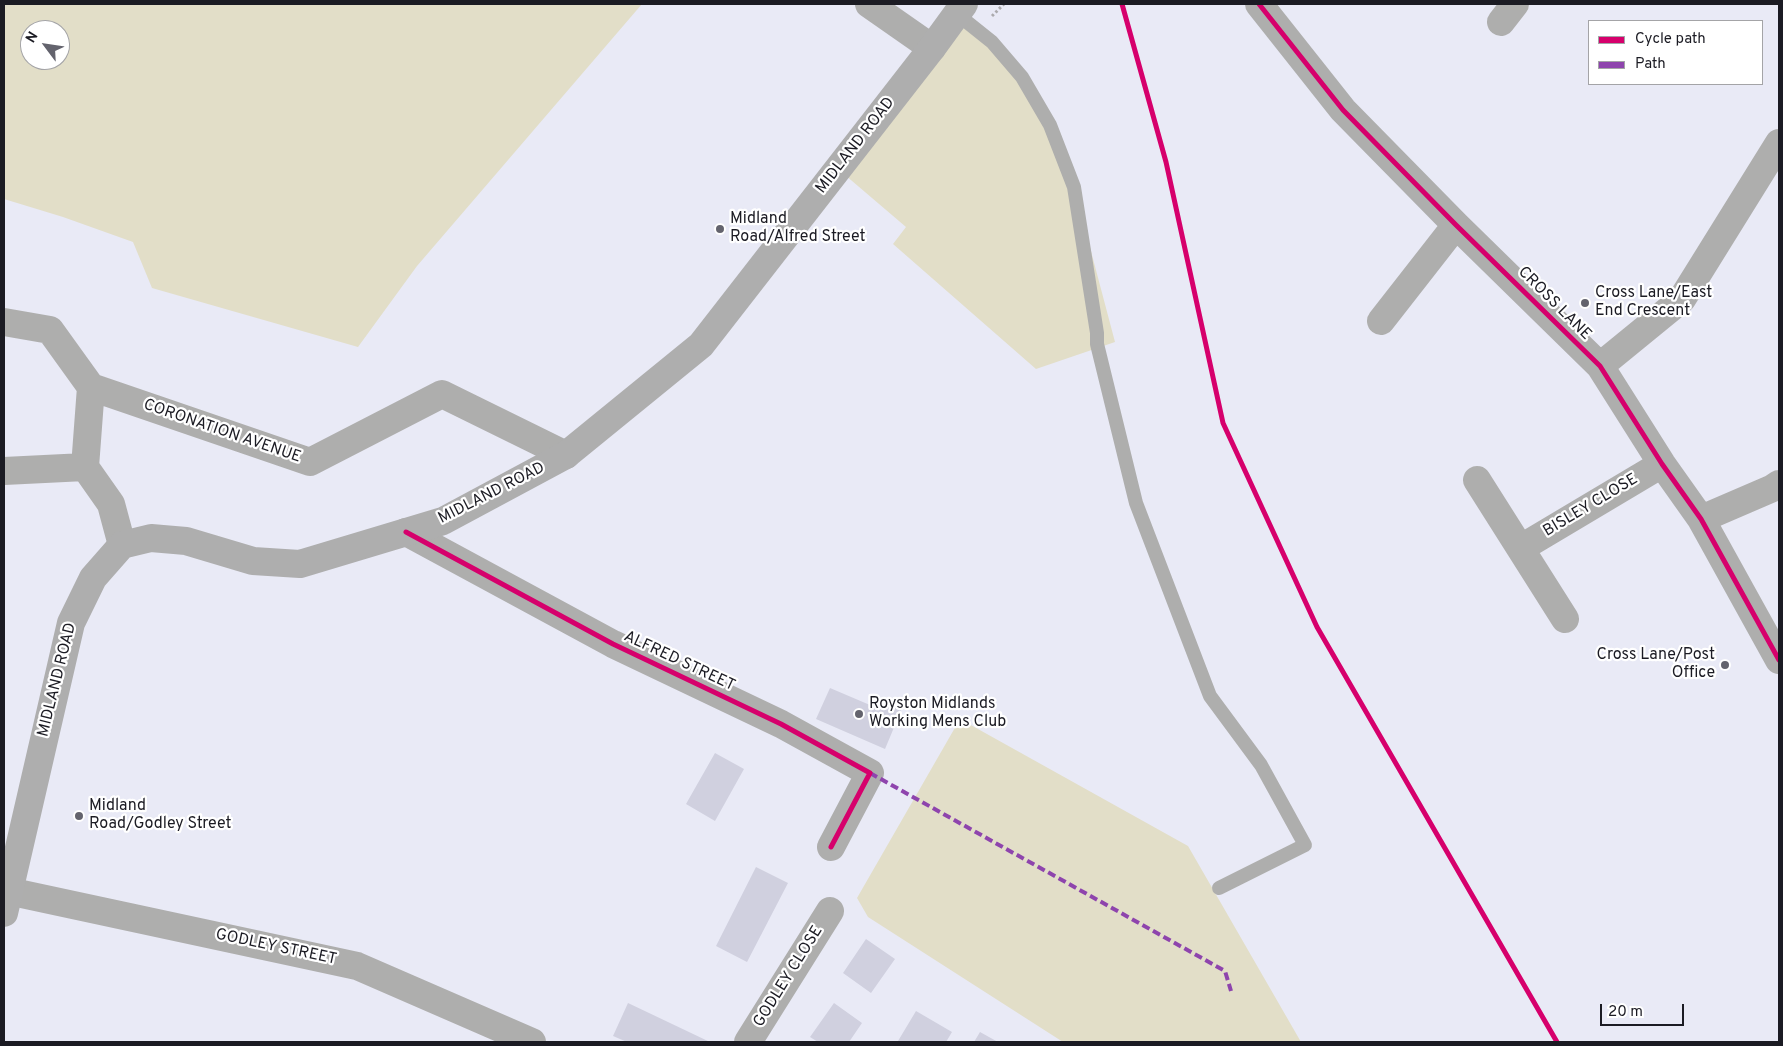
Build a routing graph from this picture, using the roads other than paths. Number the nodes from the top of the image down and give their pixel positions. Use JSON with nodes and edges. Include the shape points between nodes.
{"nodes":[{"id":1,"x":868,"y":4,"type":"edge"},
{"id":2,"x":1259,"y":4,"type":"edge"},
{"id":3,"x":960,"y":9,"type":"edge"},
{"id":4,"x":932,"y":48,"type":"junction"},
{"id":5,"x":1779,"y":143,"type":"edge"},
{"id":6,"x":1456,"y":225,"type":"junction"},
{"id":7,"x":1381,"y":321,"type":"dead end"},
{"id":8,"x":4,"y":322,"type":"edge"},
{"id":9,"x":1600,"y":366,"type":"junction"},
{"id":10,"x":91,"y":387,"type":"junction"},
{"id":11,"x":566,"y":455,"type":"junction"},
{"id":12,"x":1662,"y":464,"type":"junction"},
{"id":13,"x":85,"y":467,"type":"junction"},
{"id":14,"x":4,"y":471,"type":"edge"},
{"id":15,"x":1477,"y":480,"type":"dead end"},
{"id":16,"x":1779,"y":484,"type":"edge"},
{"id":17,"x":1701,"y":519,"type":"junction"},
{"id":18,"x":406,"y":532,"type":"junction"},
{"id":19,"x":122,"y":545,"type":"junction"},
{"id":20,"x":1521,"y":548,"type":"junction"},
{"id":21,"x":1565,"y":619,"type":"dead end"},
{"id":22,"x":1779,"y":660,"type":"edge"},
{"id":23,"x":831,"y":848,"type":"dead end"},
{"id":24,"x":1219,"y":888,"type":"dead end"},
{"id":25,"x":6,"y":902,"type":"edge"},
{"id":26,"x":830,"y":911,"type":"dead end"},
{"id":27,"x":532,"y":1042,"type":"edge"},
{"id":28,"x":748,"y":1042,"type":"edge"}],
"edges":[{"from":1,"to":4,"type":"street"},
{"from":2,"to":6,"type":"street","name":"CROSS LANE","via":[[1343,110]]},
{"from":3,"to":4,"type":"main road","name":"MIDLAND ROAD"},
{"from":3,"to":24,"type":"lane","via":[[1022,77],[1050,126],[1074,187],[1098,344],[1136,503],[1210,696],[1261,765],[1304,845]]},
{"from":4,"to":11,"type":"main road","name":"MIDLAND ROAD","via":[[701,345]]},
{"from":5,"to":9,"type":"street","via":[[1682,299]]},
{"from":6,"to":7,"type":"street"},
{"from":6,"to":9,"type":"street","name":"CROSS LANE"},
{"from":8,"to":10,"type":"street","via":[[50,330]]},
{"from":9,"to":12,"type":"street","name":"CROSS LANE"},
{"from":10,"to":11,"type":"street","name":"CORONATION AVENUE","via":[[310,462],[442,394]]},
{"from":10,"to":13,"type":"street"},
{"from":11,"to":18,"type":"main road","name":"MIDLAND ROAD","via":[[443,521]]},
{"from":12,"to":17,"type":"street","name":"CROSS LANE"},
{"from":12,"to":20,"type":"street","name":"BISLEY CLOSE"},
{"from":13,"to":14,"type":"street"},
{"from":13,"to":19,"type":"street","via":[[111,504]]},
{"from":15,"to":20,"type":"street"},
{"from":16,"to":17,"type":"street"},
{"from":17,"to":22,"type":"street","name":"CROSS LANE"},
{"from":18,"to":19,"type":"main road","name":"MIDLAND ROAD","via":[[300,564],[253,561],[186,541],[151,538]]},
{"from":18,"to":23,"type":"street","name":"ALFRED STREET","via":[[613,644],[780,724],[870,774]]},
{"from":19,"to":25,"type":"main road","name":"MIDLAND ROAD","via":[[92,578],[71,623]]},
{"from":20,"to":21,"type":"street"},
{"from":25,"to":27,"type":"street","name":"GODLEY STREET","via":[[357,966]]},
{"from":26,"to":28,"type":"street","name":"GODLEY CLOSE"}]}
